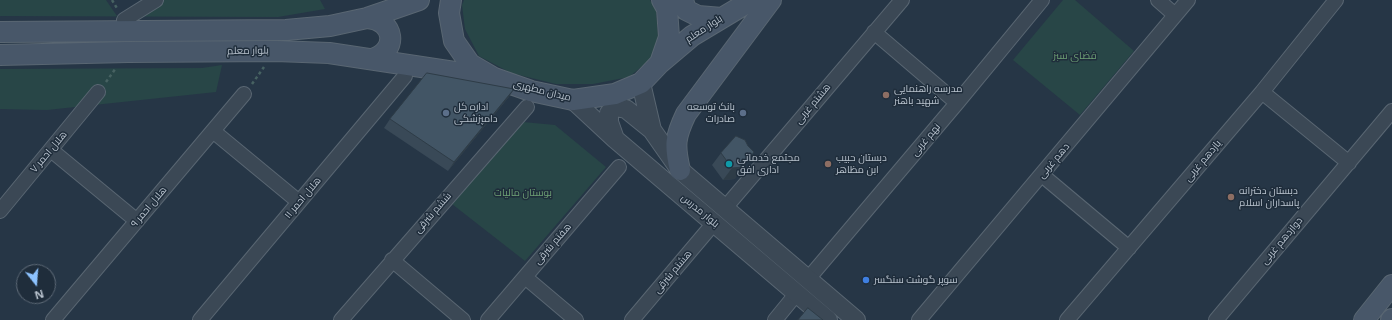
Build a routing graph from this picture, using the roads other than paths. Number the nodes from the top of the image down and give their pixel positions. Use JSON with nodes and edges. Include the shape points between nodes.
{"nodes":[{"id":1,"x":156,"y":0,"type":"edge"},
{"id":2,"x":419,"y":0,"type":"edge"},
{"id":3,"x":451,"y":0,"type":"edge"},
{"id":4,"x":662,"y":0,"type":"edge"},
{"id":5,"x":683,"y":0,"type":"edge"},
{"id":6,"x":752,"y":0,"type":"edge"},
{"id":7,"x":771,"y":0,"type":"edge"},
{"id":8,"x":902,"y":0,"type":"edge"},
{"id":9,"x":1042,"y":0,"type":"edge"},
{"id":10,"x":1158,"y":0,"type":"edge"},
{"id":11,"x":1188,"y":0,"type":"edge"},
{"id":12,"x":1336,"y":0,"type":"edge"},
{"id":13,"x":1175,"y":15,"type":"junction"},
{"id":14,"x":367,"y":18,"type":"junction"},
{"id":15,"x":722,"y":18,"type":"junction"},
{"id":16,"x":124,"y":20,"type":"dead end"},
{"id":17,"x":0,"y":32,"type":"edge"},
{"id":18,"x":874,"y":32,"type":"junction"},
{"id":19,"x":0,"y":55,"type":"edge"},
{"id":20,"x":372,"y":60,"type":"junction"},
{"id":21,"x":660,"y":63,"type":"junction"},
{"id":22,"x":405,"y":76,"type":"dead end"},
{"id":23,"x":494,"y":78,"type":"junction"},
{"id":24,"x":641,"y":83,"type":"junction"},
{"id":25,"x":98,"y":92,"type":"road end"},
{"id":26,"x":1262,"y":92,"type":"junction"},
{"id":27,"x":244,"y":94,"type":"road end"},
{"id":28,"x":573,"y":100,"type":"junction"},
{"id":29,"x":957,"y":103,"type":"junction"},
{"id":30,"x":527,"y":107,"type":"dead end"},
{"id":31,"x":1392,"y":111,"type":"edge"},
{"id":32,"x":652,"y":130,"type":"junction"},
{"id":33,"x":214,"y":131,"type":"junction"},
{"id":34,"x":615,"y":139,"type":"junction"},
{"id":35,"x":51,"y":150,"type":"junction"},
{"id":36,"x":1348,"y":162,"type":"junction"},
{"id":37,"x":619,"y":167,"type":"dead end"},
{"id":38,"x":680,"y":170,"type":"junction"},
{"id":39,"x":1042,"y":175,"type":"junction"},
{"id":40,"x":299,"y":202,"type":"junction"},
{"id":41,"x":724,"y":208,"type":"junction"},
{"id":42,"x":0,"y":211,"type":"edge"},
{"id":43,"x":137,"y":221,"type":"junction"},
{"id":44,"x":714,"y":223,"type":"junction"},
{"id":45,"x":1129,"y":248,"type":"junction"},
{"id":46,"x":392,"y":260,"type":"junction"},
{"id":47,"x":525,"y":276,"type":"junction"},
{"id":48,"x":808,"y":279,"type":"junction"},
{"id":49,"x":1392,"y":285,"type":"edge"},
{"id":50,"x":797,"y":293,"type":"junction"},
{"id":51,"x":53,"y":320,"type":"edge"},
{"id":52,"x":200,"y":320,"type":"edge"},
{"id":53,"x":341,"y":320,"type":"edge"},
{"id":54,"x":463,"y":320,"type":"edge"},
{"id":55,"x":488,"y":320,"type":"edge"},
{"id":56,"x":576,"y":320,"type":"edge"},
{"id":57,"x":632,"y":320,"type":"edge"},
{"id":58,"x":774,"y":320,"type":"edge"},
{"id":59,"x":828,"y":320,"type":"edge"},
{"id":60,"x":856,"y":320,"type":"edge"},
{"id":61,"x":919,"y":320,"type":"edge"},
{"id":62,"x":1067,"y":320,"type":"edge"},
{"id":63,"x":1217,"y":320,"type":"edge"},
{"id":64,"x":1364,"y":320,"type":"edge"}],
"edges":[{"from":1,"to":16,"type":"street"},
{"from":2,"to":14,"type":"main road","name":"بلوار معلم"},
{"from":3,"to":23,"type":"main road","name":"میدان مطهری","via":[[449,13],[454,41],[470,64]]},
{"from":4,"to":21,"type":"main road","name":"میدان مطهری","via":[[667,9],[669,37]]},
{"from":5,"to":15,"type":"main road","via":[[686,10],[698,16]]},
{"from":6,"to":15,"type":"main road","name":"بلوار معلم"},
{"from":7,"to":38,"type":"main road","via":[[686,114],[678,132],[676,151]]},
{"from":8,"to":18,"type":"street","name":"هشتم غربی"},
{"from":9,"to":29,"type":"street","name":"نهم غربی"},
{"from":10,"to":13,"type":"street"},
{"from":11,"to":13,"type":"street","name":"دهم غربی"},
{"from":12,"to":26,"type":"street","name":"یازدهم غربی"},
{"from":13,"to":39,"type":"street","name":"دهم غربی"},
{"from":14,"to":17,"type":"main road","name":"بلوار معلم","via":[[330,26],[286,30]]},
{"from":14,"to":20,"type":"main road","via":[[382,22],[390,36],[386,52]]},
{"from":15,"to":21,"type":"main road","name":"بلوار معلم","via":[[692,36]]},
{"from":18,"to":29,"type":"street"},
{"from":18,"to":41,"type":"street","name":"هشتم غربی"},
{"from":19,"to":20,"type":"main road","name":"بلوار معلم","via":[[276,51],[329,53]]},
{"from":20,"to":23,"type":"main road","name":"بلوار معلم"},
{"from":21,"to":24,"type":"main road","name":"میدان مطهری"},
{"from":22,"to":40,"type":"street","name":"هلال احمر ۱۱"},
{"from":23,"to":28,"type":"main road","name":"میدان مطهری","via":[[531,91]]},
{"from":24,"to":28,"type":"main road","name":"میدان مطهری","via":[[615,94]]},
{"from":24,"to":32,"type":"street","name":"بلوار مدرس"},
{"from":25,"to":35,"type":"street","name":"هلال احمر ۷"},
{"from":26,"to":36,"type":"street"},
{"from":26,"to":45,"type":"street","name":"یازدهم غربی"},
{"from":27,"to":33,"type":"street","name":"هلال احمر ۹"},
{"from":28,"to":34,"type":"street","name":"بلوار مدرس"},
{"from":29,"to":48,"type":"street","name":"نهم غربی"},
{"from":30,"to":46,"type":"street","name":"ششم شرقی"},
{"from":31,"to":36,"type":"street","name":"دوازدهم غربی"},
{"from":32,"to":34,"type":"street","via":[[626,109],[615,107],[609,113],[609,122]]},
{"from":32,"to":38,"type":"street","name":"بلوار مدرس"},
{"from":33,"to":40,"type":"street"},
{"from":33,"to":43,"type":"street","name":"هلال احمر ۹"},
{"from":34,"to":44,"type":"street","name":"بلوار مدرس"},
{"from":35,"to":42,"type":"street","name":"هلال احمر ۷"},
{"from":35,"to":43,"type":"street"},
{"from":36,"to":63,"type":"street","name":"دوازدهم غربی"},
{"from":37,"to":47,"type":"street","name":"هفتم شرقی"},
{"from":38,"to":41,"type":"street","name":"بلوار مدرس"},
{"from":39,"to":45,"type":"street"},
{"from":39,"to":61,"type":"street","name":"دهم غربی"},
{"from":40,"to":52,"type":"street","name":"هلال احمر ۱۱"},
{"from":41,"to":48,"type":"street","name":"بلوار مدرس"},
{"from":43,"to":51,"type":"street","name":"هلال احمر ۹"},
{"from":44,"to":50,"type":"street","name":"بلوار مدرس"},
{"from":44,"to":57,"type":"street","name":"هشتم شرقی"},
{"from":45,"to":62,"type":"street","name":"یازدهم غربی"},
{"from":46,"to":53,"type":"street","name":"ششم شرقی"},
{"from":46,"to":54,"type":"street"},
{"from":47,"to":55,"type":"street","name":"هفتم شرقی"},
{"from":47,"to":56,"type":"street"},
{"from":48,"to":60,"type":"street","name":"بلوار مدرس"},
{"from":49,"to":64,"type":"main road"},
{"from":50,"to":58,"type":"street"},
{"from":50,"to":59,"type":"street","name":"بلوار مدرس"}]}
